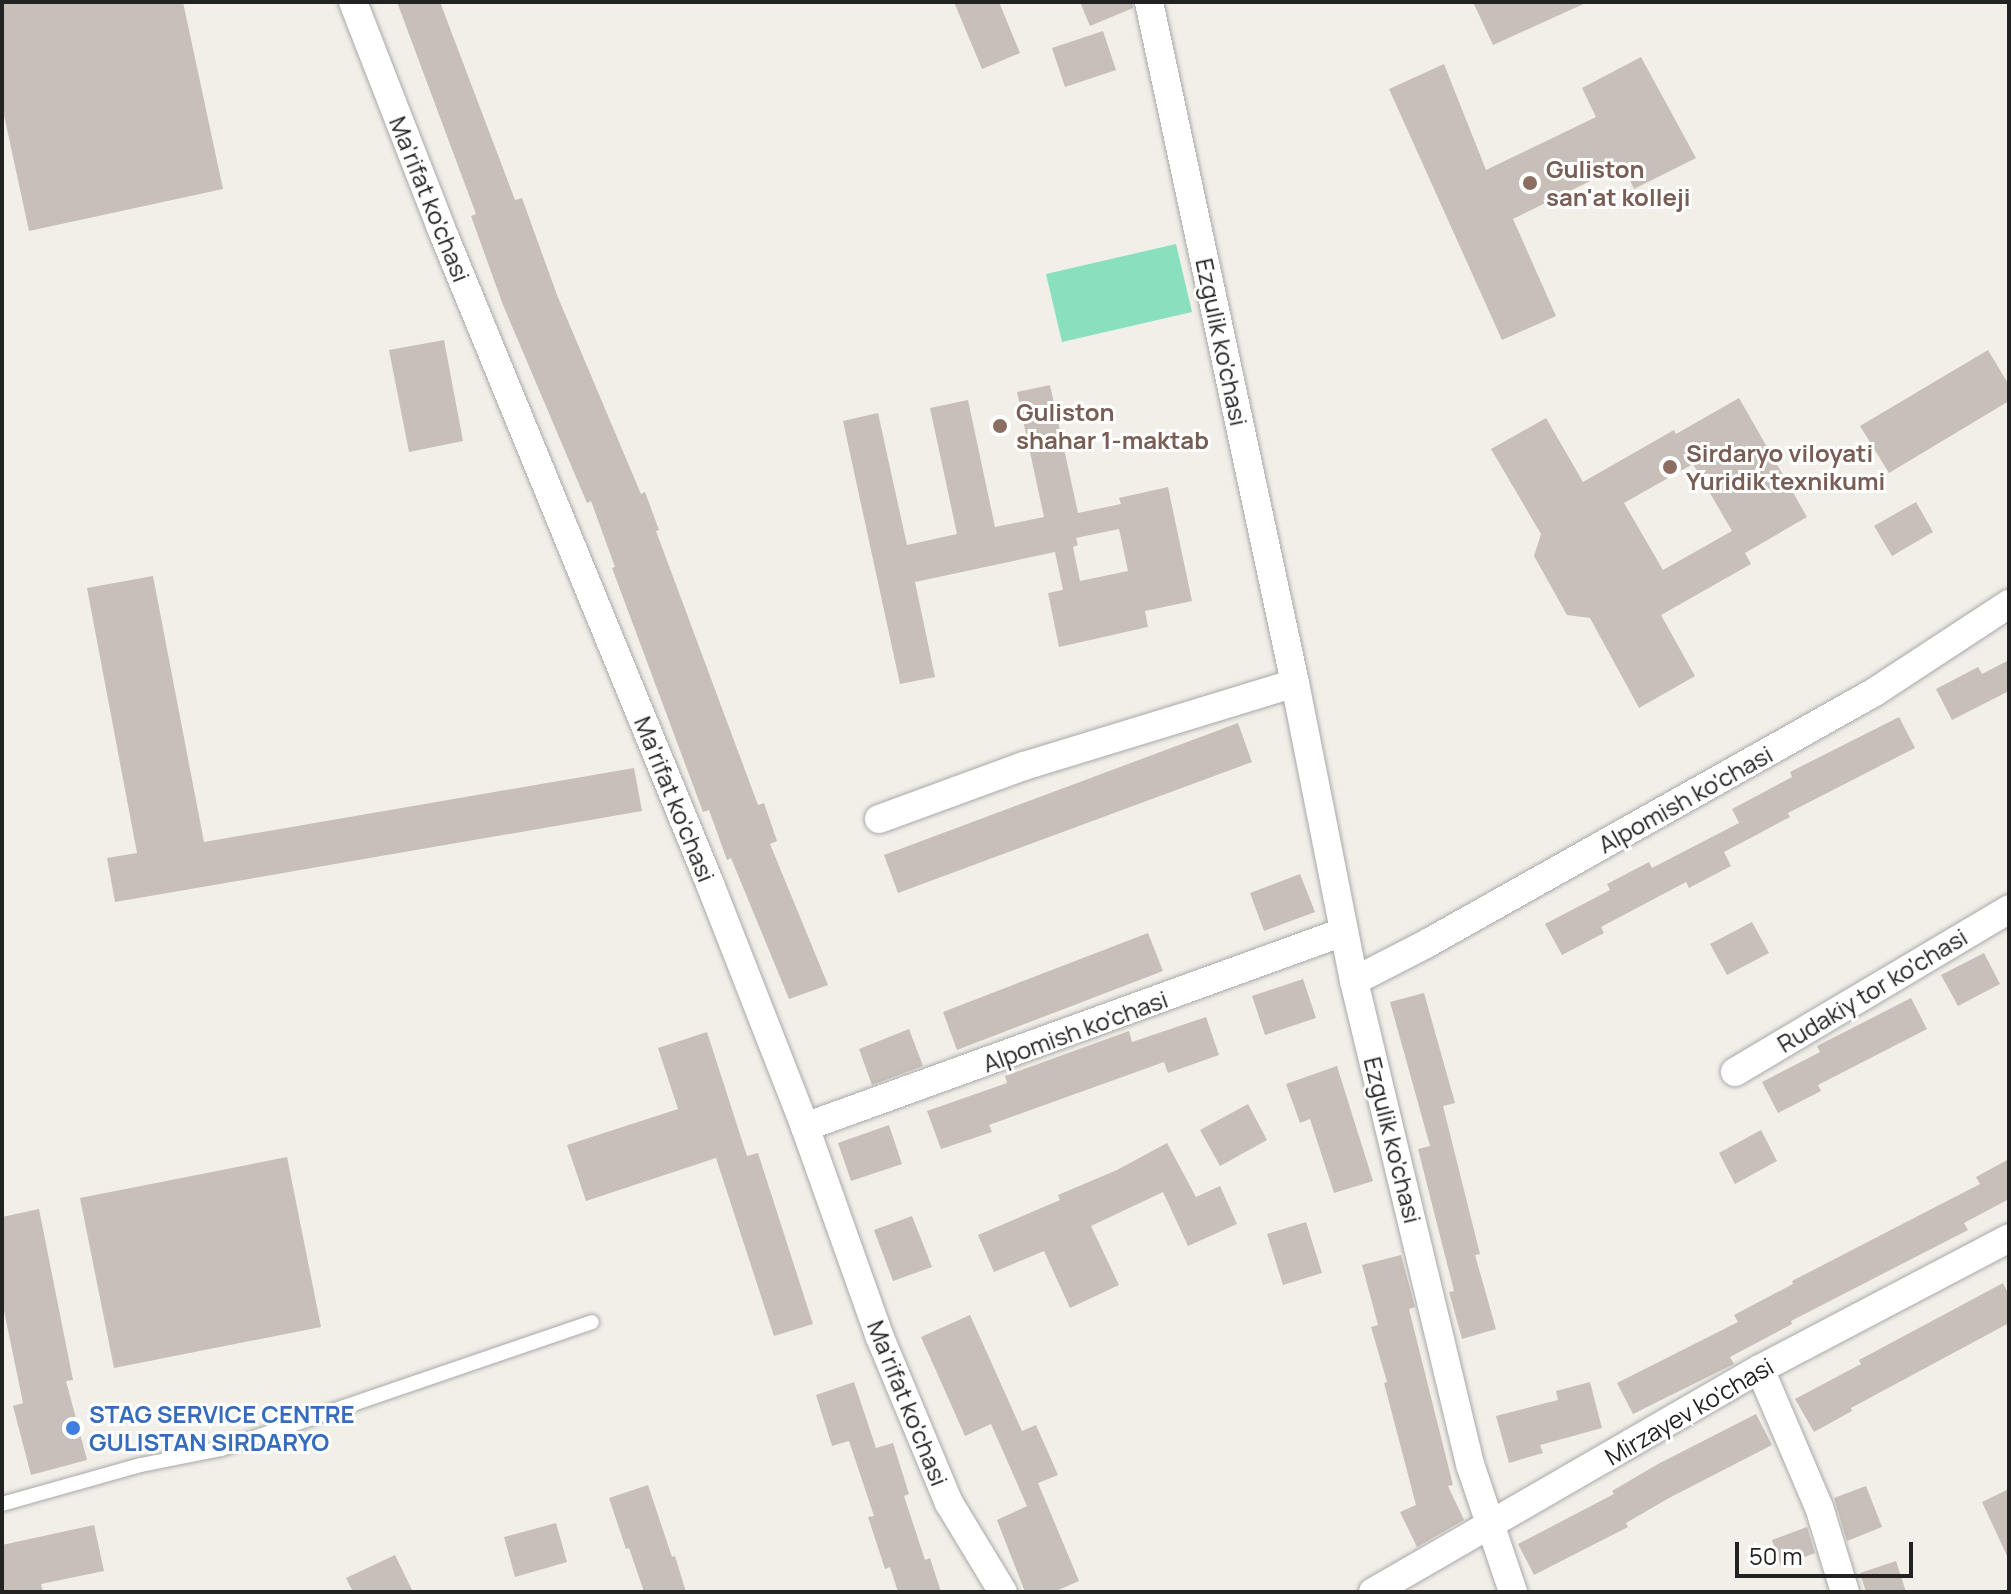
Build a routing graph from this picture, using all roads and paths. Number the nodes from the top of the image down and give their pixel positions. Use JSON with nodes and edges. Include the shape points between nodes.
{"nodes":[{"id":1,"x":353,"y":2,"type":"edge"},
{"id":2,"x":1149,"y":2,"type":"edge"},
{"id":3,"x":2009,"y":604,"type":"edge"},
{"id":4,"x":1295,"y":683,"type":"junction"},
{"id":5,"x":879,"y":819,"type":"dead end"},
{"id":6,"x":2009,"y":909,"type":"edge"},
{"id":7,"x":1343,"y":932,"type":"junction"},
{"id":8,"x":1354,"y":981,"type":"junction"},
{"id":9,"x":1735,"y":1072,"type":"dead end"},
{"id":10,"x":805,"y":1127,"type":"junction"},
{"id":11,"x":2009,"y":1238,"type":"edge"},
{"id":12,"x":592,"y":1322,"type":"dead end"},
{"id":13,"x":1760,"y":1369,"type":"junction"},
{"id":14,"x":2,"y":1504,"type":"edge"},
{"id":15,"x":1492,"y":1523,"type":"junction"},
{"id":16,"x":1003,"y":1592,"type":"edge"},
{"id":17,"x":1373,"y":1592,"type":"edge"},
{"id":18,"x":1513,"y":1592,"type":"edge"},
{"id":19,"x":1845,"y":1592,"type":"edge"}],
"edges":[{"from":1,"to":10,"type":"street","name":"Ma'rifat ko'chasi"},
{"from":2,"to":4,"type":"street","name":"Ezgulik ko'chasi"},
{"from":3,"to":8,"type":"street","name":"Alpomish ko'chasi","via":[[1873,693]]},
{"from":4,"to":5,"type":"street","via":[[1039,761]]},
{"from":4,"to":7,"type":"street","name":"Ezgulik ko'chasi"},
{"from":6,"to":9,"type":"street","name":"Rudakiy tor ko'chasi"},
{"from":7,"to":8,"type":"street","name":"Ezgulik ko'chasi"},
{"from":7,"to":10,"type":"street","name":"Alpomish ko'chasi"},
{"from":8,"to":15,"type":"street","name":"Ezgulik ko'chasi","via":[[1471,1467]]},
{"from":10,"to":16,"type":"street","name":"Ma'rifat ko'chasi","via":[[879,1335],[943,1489]]},
{"from":11,"to":13,"type":"street","name":"Mirzayev ko'chasi"},
{"from":12,"to":14,"type":"lane","via":[[221,1449]]},
{"from":13,"to":15,"type":"street","name":"Mirzayev ko'chasi"},
{"from":13,"to":19,"type":"street","via":[[1819,1507]]},
{"from":15,"to":17,"type":"street","name":"Mirzayev ko'chasi"},
{"from":15,"to":18,"type":"street","name":"Ezgulik ko'chasi"}]}
